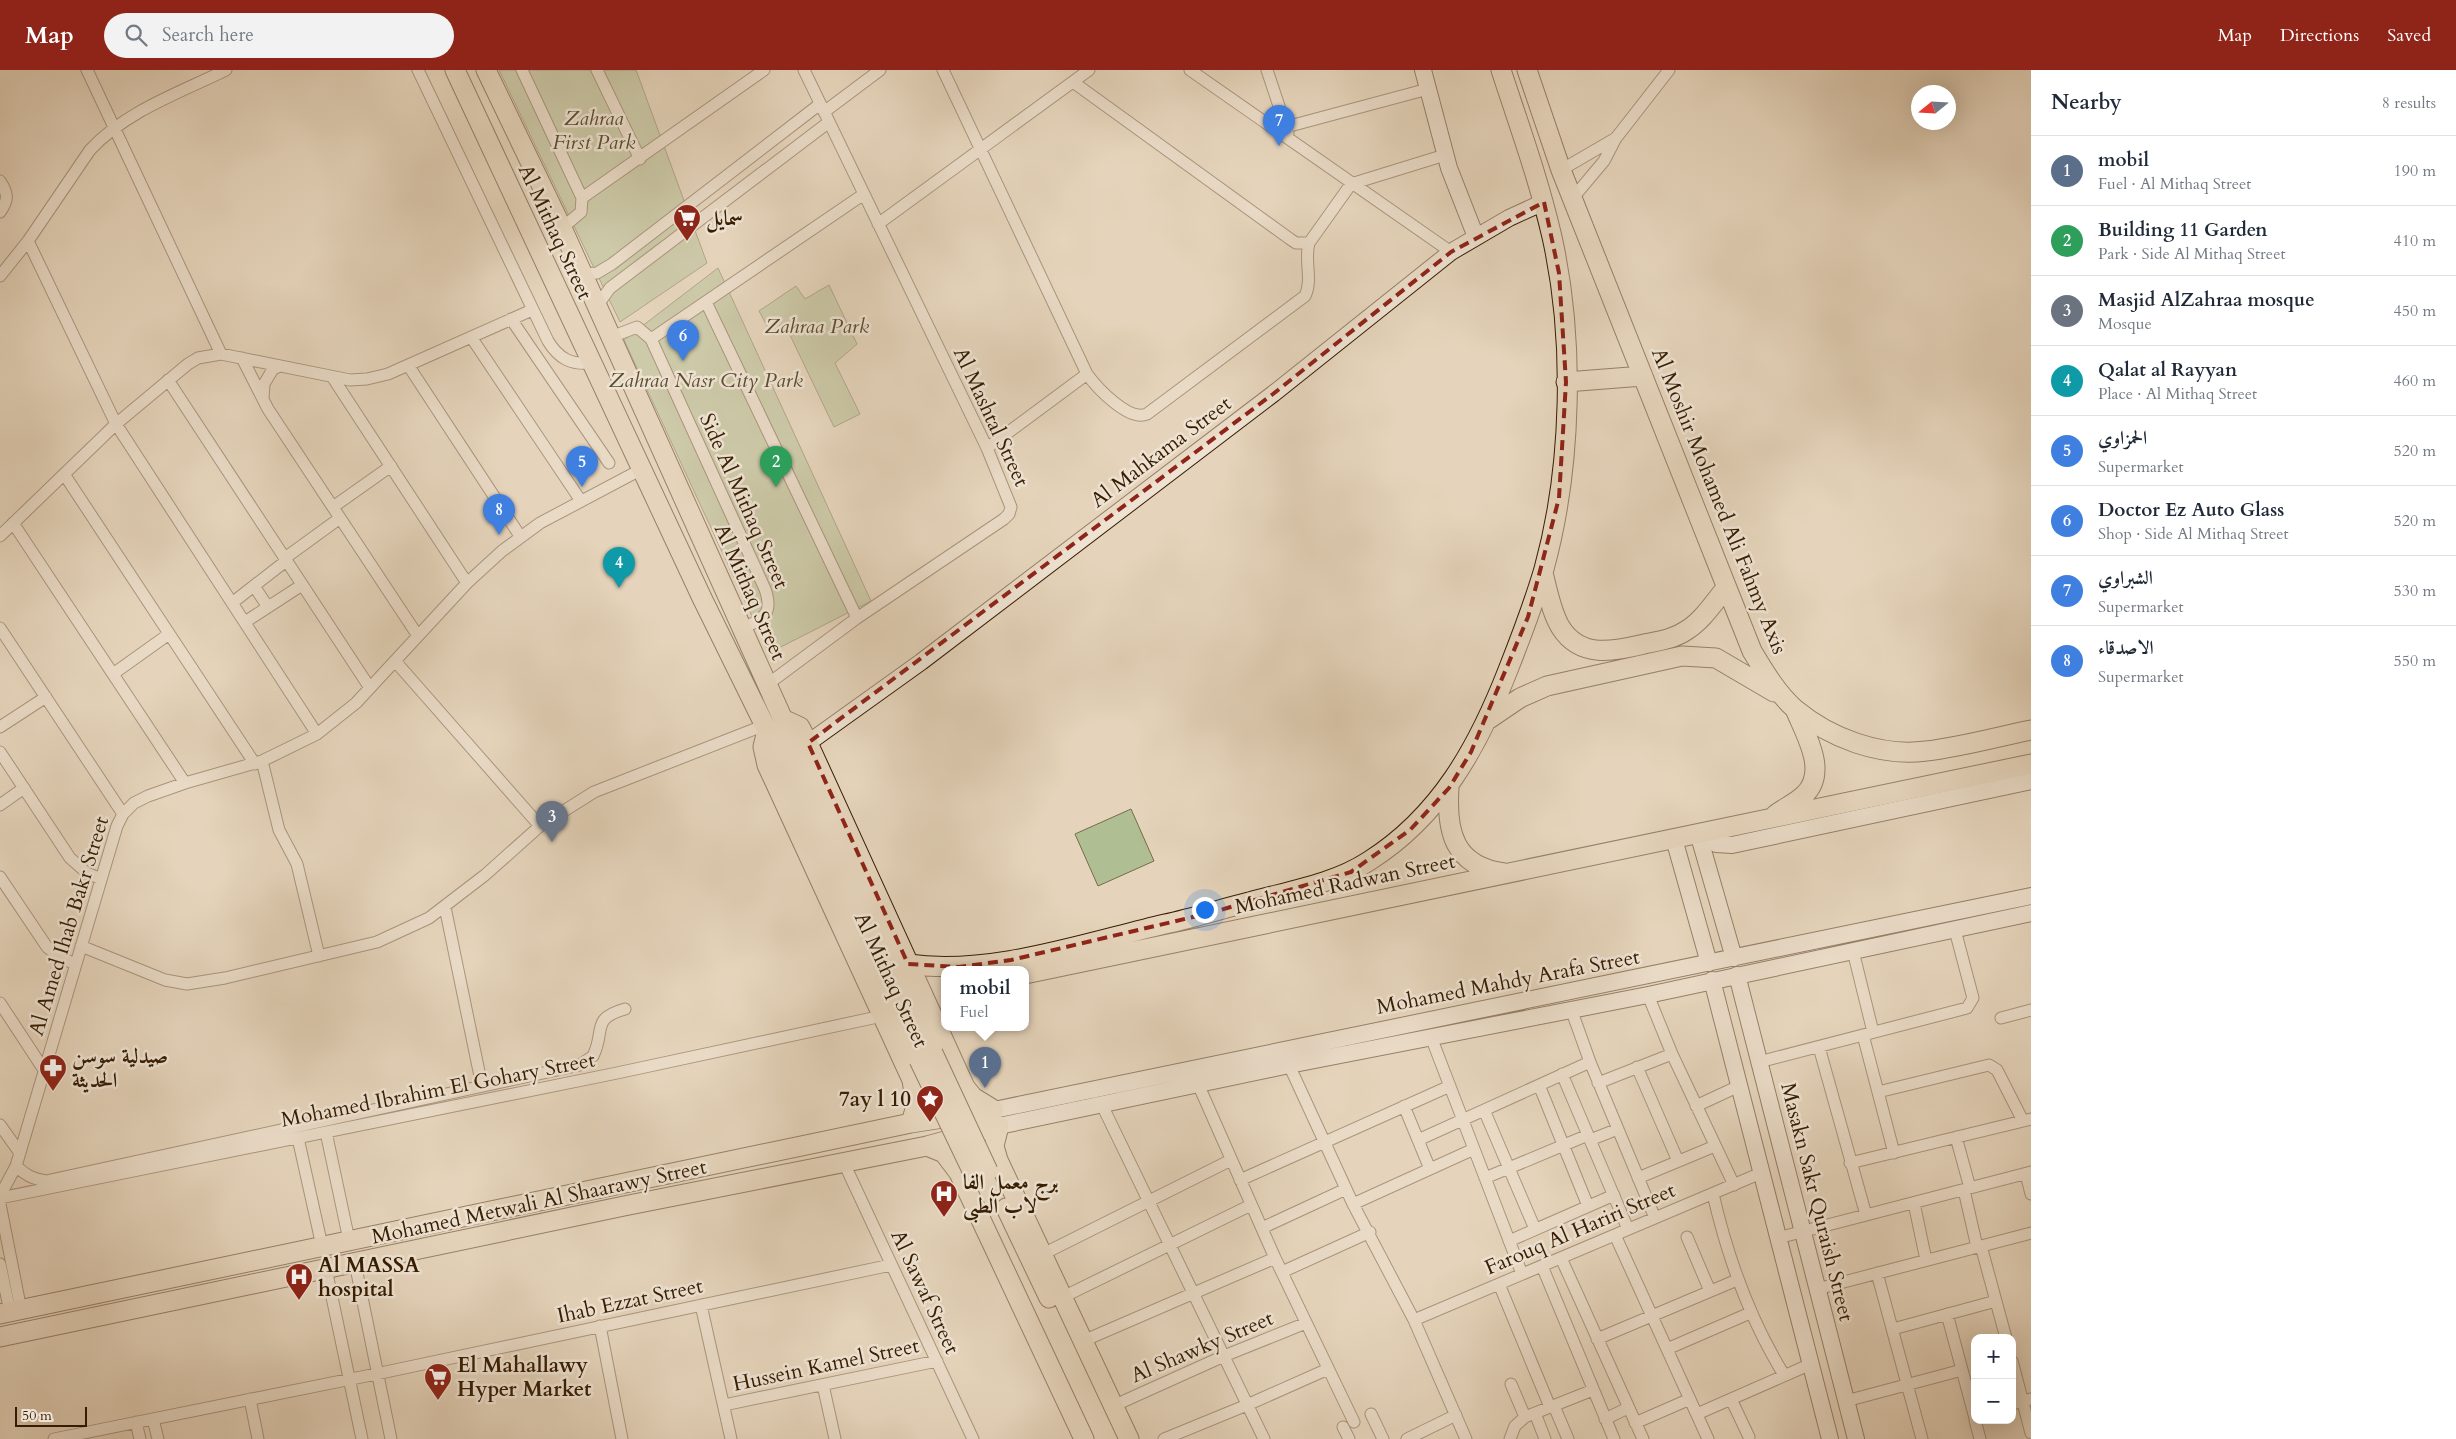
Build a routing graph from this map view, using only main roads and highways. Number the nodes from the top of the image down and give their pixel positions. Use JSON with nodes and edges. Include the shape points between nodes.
{"nodes":[{"id":1,"x":455,"y":70,"type":"edge"},
{"id":2,"x":486,"y":70,"type":"edge"},
{"id":3,"x":1501,"y":70,"type":"edge"},
{"id":4,"x":1527,"y":70,"type":"edge"},
{"id":5,"x":504,"y":108,"type":"junction"},
{"id":6,"x":478,"y":122,"type":"junction"},
{"id":7,"x":522,"y":146,"type":"junction"},
{"id":8,"x":496,"y":160,"type":"junction"},
{"id":9,"x":1643,"y":376,"type":"junction"},
{"id":10,"x":1566,"y":382,"type":"junction"},
{"id":11,"x":1543,"y":573,"type":"junction"},
{"id":12,"x":1726,"y":588,"type":"junction"},
{"id":13,"x":1791,"y":704,"type":"junction"},
{"id":14,"x":1488,"y":720,"type":"junction"},
{"id":15,"x":772,"y":726,"type":"junction"},
{"id":16,"x":2031,"y":730,"type":"edge"},
{"id":17,"x":2031,"y":764,"type":"edge"},
{"id":18,"x":1448,"y":788,"type":"junction"},
{"id":19,"x":1768,"y":820,"type":"junction"},
{"id":20,"x":1507,"y":873,"type":"junction"},
{"id":21,"x":908,"y":964,"type":"junction"},
{"id":22,"x":972,"y":966,"type":"edge"},
{"id":23,"x":941,"y":967,"type":"edge"},
{"id":24,"x":1029,"y":973,"type":"edge"},
{"id":25,"x":941,"y":1022,"type":"edge"},
{"id":26,"x":944,"y":1031,"type":"edge"},
{"id":27,"x":955,"y":1067,"type":"junction"},
{"id":28,"x":914,"y":1088,"type":"junction"},
{"id":29,"x":997,"y":1118,"type":"junction"},
{"id":30,"x":911,"y":1123,"type":"junction"},
{"id":31,"x":816,"y":1143,"type":"junction"},
{"id":32,"x":927,"y":1146,"type":"junction"},
{"id":33,"x":786,"y":1149,"type":"junction"},
{"id":34,"x":998,"y":1160,"type":"junction"},
{"id":35,"x":822,"y":1166,"type":"junction"},
{"id":36,"x":792,"y":1172,"type":"junction"},
{"id":37,"x":959,"y":1173,"type":"junction"},
{"id":38,"x":233,"y":1265,"type":"junction"},
{"id":39,"x":206,"y":1269,"type":"junction"},
{"id":40,"x":239,"y":1288,"type":"junction"},
{"id":41,"x":213,"y":1294,"type":"junction"},
{"id":42,"x":10,"y":1312,"type":"edge"},
{"id":43,"x":0,"y":1337,"type":"edge"},
{"id":44,"x":1084,"y":1439,"type":"edge"},
{"id":45,"x":1097,"y":1439,"type":"edge"},
{"id":46,"x":1117,"y":1439,"type":"edge"},
{"id":47,"x":1129,"y":1439,"type":"edge"}],
"edges":[{"from":1,"to":6,"type":"main road","name":"Al Mithaq Street"},
{"from":2,"to":5,"type":"main road","name":"Al Mithaq Street"},
{"from":3,"to":10,"type":"main road","via":[[1544,202],[1559,273]]},
{"from":4,"to":9,"type":"main road","name":"Al Moshir Mohamed Ali Fahmy Axis","via":[[1561,170]]},
{"from":5,"to":6,"type":"main road","via":[[494,121]]},
{"from":5,"to":7,"type":"main road","name":"Al Mithaq Street"},
{"from":6,"to":8,"type":"main road","name":"Al Mithaq Street"},
{"from":7,"to":8,"type":"main road","via":[[506,148]]},
{"from":7,"to":15,"type":"main road","name":"Al Mithaq Street","via":[[768,684]]},
{"from":8,"to":15,"type":"main road","name":"Al Mithaq Street","via":[[642,469]]},
{"from":9,"to":10,"type":"main road"},
{"from":9,"to":12,"type":"main road","name":"Al Moshir Mohamed Ali Fahmy Axis"},
{"from":10,"to":11,"type":"main road","via":[[1564,459]]},
{"from":11,"to":12,"type":"main road","via":[[1560,628],[1576,643],[1608,652],[1672,639],[1698,623]]},
{"from":11,"to":14,"type":"main road"},
{"from":12,"to":13,"type":"main road","name":"Al Moshir Mohamed Ali Fahmy Axis","via":[[1752,651],[1766,675]]},
{"from":13,"to":14,"type":"main road","via":[[1726,662],[1694,655],[1547,686],[1520,698]]},
{"from":13,"to":16,"type":"main road","name":"Al Moshir Mohamed Ali Fahmy Axis","via":[[1845,739],[1885,750],[1926,751]]},
{"from":13,"to":19,"type":"main road","via":[[1814,758],[1814,779],[1803,796]]},
{"from":14,"to":18,"type":"main road","name":"Mohamed Radwan Street"},
{"from":15,"to":21,"type":"main road","name":"Al Mithaq Street","via":[[795,723],[800,727]]},
{"from":15,"to":28,"type":"main road","name":"Al Mithaq Street","via":[[763,747],[767,765]]},
{"from":15,"to":45,"type":"main road","bridge":true,"via":[[919,1060]]},
{"from":15,"to":46,"type":"main road","bridge":true},
{"from":17,"to":19,"type":"main road"},
{"from":18,"to":20,"type":"main road","via":[[1447,816],[1457,845],[1478,865]]},
{"from":18,"to":22,"type":"main road","name":"Mohamed Radwan Street","via":[[1395,843],[1342,875],[1178,921]]},
{"from":19,"to":20,"type":"main road","name":"Mohamed Radwan Street"},
{"from":20,"to":24,"type":"main road","name":"Mohamed Radwan Street"},
{"from":21,"to":23,"type":"main road","name":"Mohamed Radwan Street"},
{"from":21,"to":25,"type":"main road","name":"Al Mithaq Street"},
{"from":26,"to":27,"type":"main road","name":"Al Mithaq Street"},
{"from":27,"to":28,"type":"main road","via":[[939,1084]]},
{"from":27,"to":29,"type":"main road","name":"Al Mithaq Street","via":[[968,1092]]},
{"from":28,"to":30,"type":"main road","name":"Al Mithaq Street","via":[[916,1106]]},
{"from":29,"to":30,"type":"main road","name":"Mohamed Metwali Al Shaarawy Street"},
{"from":29,"to":32,"type":"main road","name":"Mohamed Metwali Al Shaarawy Street"},
{"from":29,"to":34,"type":"main road","via":[[994,1146]]},
{"from":30,"to":31,"type":"main road","name":"Mohamed Metwali Al Shaarawy Street"},
{"from":31,"to":33,"type":"main road","name":"Mohamed Metwali Al Shaarawy Street"},
{"from":31,"to":35,"type":"main road","via":[[810,1155],[814,1163]]},
{"from":32,"to":35,"type":"main road","name":"Mohamed Metwali Al Shaarawy Street"},
{"from":32,"to":37,"type":"main road","via":[[944,1153]]},
{"from":33,"to":36,"type":"main road","via":[[792,1151],[798,1160]]},
{"from":33,"to":38,"type":"main road","name":"Mohamed Metwali Al Shaarawy Street"},
{"from":34,"to":37,"type":"main road","via":[[988,1157],[973,1159]]},
{"from":34,"to":47,"type":"main road"},
{"from":35,"to":36,"type":"main road","name":"Mohamed Metwali Al Shaarawy Street"},
{"from":36,"to":40,"type":"main road","name":"Mohamed Metwali Al Shaarawy Street"},
{"from":37,"to":44,"type":"main road"},
{"from":38,"to":39,"type":"main road","name":"Mohamed Metwali Al Shaarawy Street"},
{"from":38,"to":40,"type":"main road","via":[[231,1280]]},
{"from":39,"to":41,"type":"main road","via":[[213,1281]]},
{"from":39,"to":42,"type":"main road","name":"Mohamed Metwali Al Shaarawy Street"},
{"from":40,"to":41,"type":"main road","name":"Mohamed Metwali Al Shaarawy Street"},
{"from":41,"to":43,"type":"main road","name":"Mohamed Metwali Al Shaarawy Street"}]}
